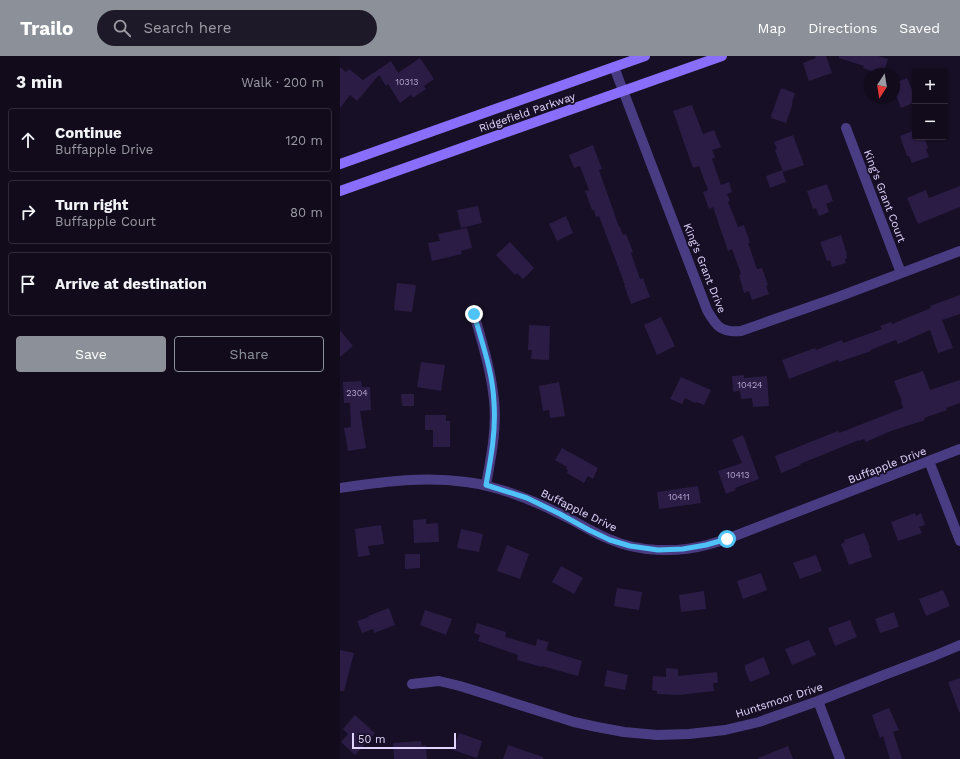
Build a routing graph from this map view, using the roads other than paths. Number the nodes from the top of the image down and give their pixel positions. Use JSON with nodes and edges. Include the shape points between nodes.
{"nodes":[{"id":1,"x":645,"y":56,"type":"edge"},
{"id":2,"x":722,"y":56,"type":"edge"},
{"id":3,"x":614,"y":67,"type":"junction"},
{"id":4,"x":624,"y":91,"type":"junction"},
{"id":5,"x":846,"y":128,"type":"dead end"},
{"id":6,"x":340,"y":164,"type":"edge"},
{"id":7,"x":340,"y":191,"type":"edge"},
{"id":8,"x":960,"y":251,"type":"edge"},
{"id":9,"x":901,"y":273,"type":"junction"},
{"id":10,"x":474,"y":314,"type":"dead end"},
{"id":11,"x":960,"y":449,"type":"edge"},
{"id":12,"x":929,"y":461,"type":"junction"},
{"id":13,"x":486,"y":485,"type":"junction"},
{"id":14,"x":340,"y":488,"type":"edge"},
{"id":15,"x":960,"y":541,"type":"edge"},
{"id":16,"x":960,"y":645,"type":"edge"},
{"id":17,"x":412,"y":684,"type":"dead end"},
{"id":18,"x":818,"y":701,"type":"junction"},
{"id":19,"x":840,"y":759,"type":"edge"}],
"edges":[{"from":1,"to":3,"type":"main road","name":"Ridgefield Parkway"},
{"from":2,"to":4,"type":"main road","name":"Ridgefield Parkway"},
{"from":3,"to":4,"type":"street","name":"King's Grant Drive"},
{"from":3,"to":6,"type":"main road","name":"Ridgefield Parkway"},
{"from":4,"to":7,"type":"main road","name":"Ridgefield Parkway"},
{"from":4,"to":9,"type":"street","name":"King's Grant Drive","via":[[707,310],[714,323],[721,328],[733,332],[741,331]]},
{"from":5,"to":9,"type":"street","name":"King's Grant Court"},
{"from":8,"to":9,"type":"street","name":"King's Grant Drive"},
{"from":10,"to":13,"type":"street","via":[[488,362],[494,402],[495,424]]},
{"from":11,"to":12,"type":"street","name":"Buffapple Drive"},
{"from":12,"to":13,"type":"street","name":"Buffapple Drive","via":[[727,539],[683,549],[658,550],[610,540],[527,498]]},
{"from":12,"to":15,"type":"street"},
{"from":13,"to":14,"type":"street","name":"Buffapple Drive","via":[[441,479],[404,480]]},
{"from":16,"to":18,"type":"street","name":"Huntsmoor Drive"},
{"from":17,"to":18,"type":"street","name":"Huntsmoor Drive","via":[[439,681],[574,722],[624,732],[658,735],[725,730],[759,722]]},
{"from":18,"to":19,"type":"street"}]}
